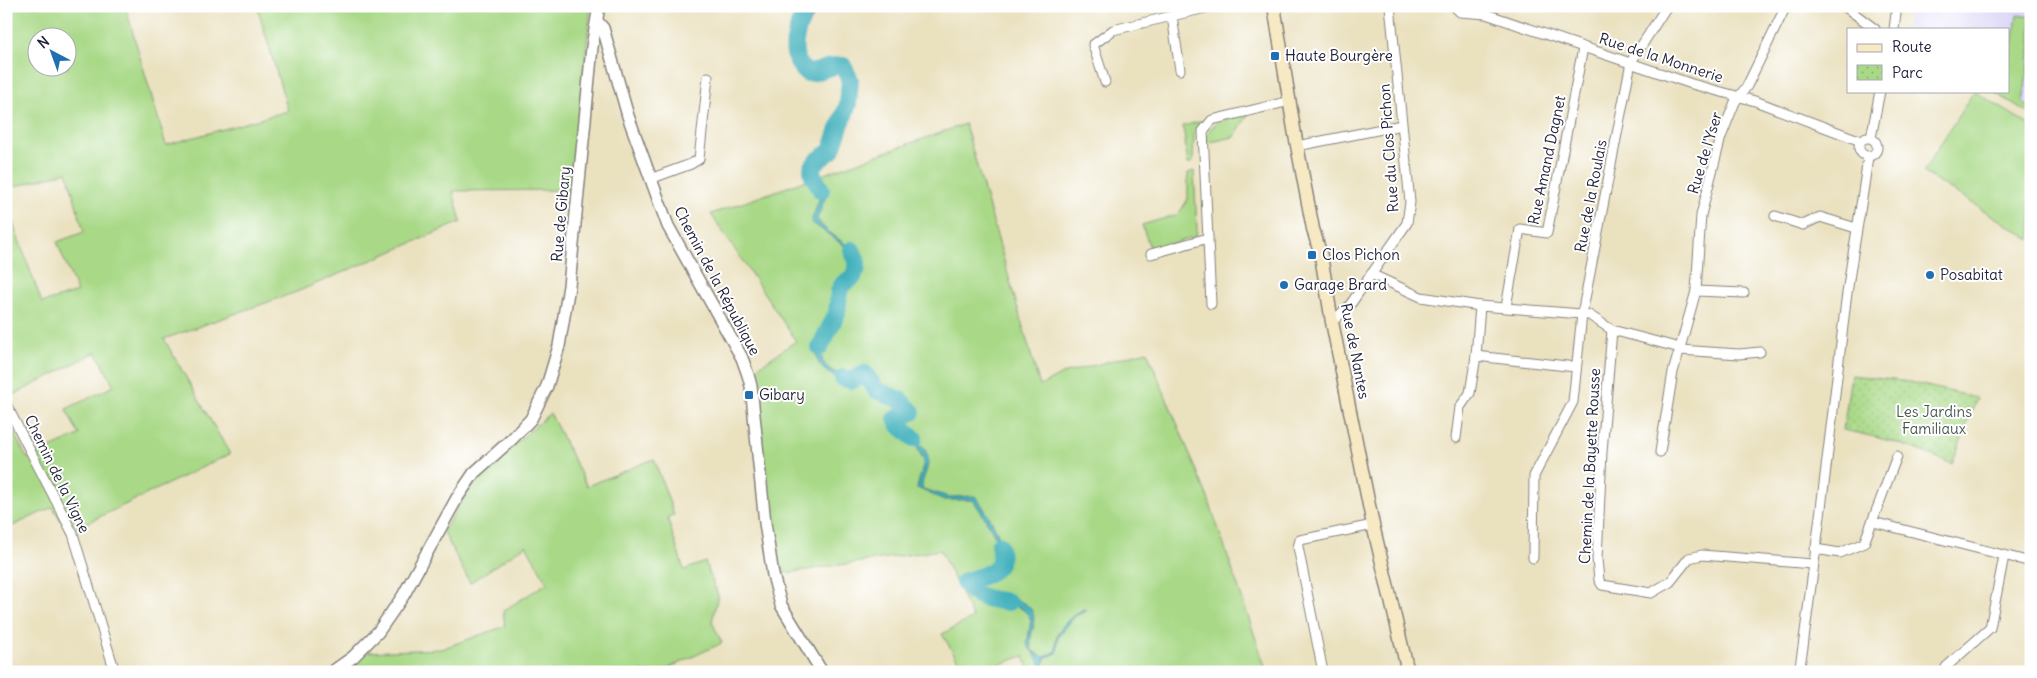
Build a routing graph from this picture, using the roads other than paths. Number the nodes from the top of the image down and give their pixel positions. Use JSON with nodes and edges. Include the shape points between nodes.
{"nodes":[{"id":1,"x":600,"y":6,"type":"edge"},
{"id":2,"x":1214,"y":6,"type":"edge"},
{"id":3,"x":1274,"y":6,"type":"edge"},
{"id":4,"x":1390,"y":6,"type":"edge"},
{"id":5,"x":1454,"y":6,"type":"edge"},
{"id":6,"x":1667,"y":6,"type":"edge"},
{"id":7,"x":1786,"y":6,"type":"edge"},
{"id":8,"x":1844,"y":6,"type":"edge"},
{"id":9,"x":1897,"y":6,"type":"edge"},
{"id":10,"x":1172,"y":16,"type":"junction"},
{"id":11,"x":597,"y":21,"type":"junction"},
{"id":12,"x":1874,"y":28,"type":"edge"},
{"id":13,"x":1894,"y":28,"type":"edge"},
{"id":14,"x":1583,"y":48,"type":"junction"},
{"id":15,"x":1631,"y":62,"type":"junction"},
{"id":16,"x":1180,"y":70,"type":"dead end"},
{"id":17,"x":708,"y":77,"type":"dead end"},
{"id":18,"x":1105,"y":82,"type":"dead end"},
{"id":19,"x":1880,"y":92,"type":"edge"},
{"id":20,"x":1739,"y":97,"type":"junction"},
{"id":21,"x":1290,"y":100,"type":"junction"},
{"id":22,"x":1402,"y":125,"type":"junction"},
{"id":23,"x":1871,"y":138,"type":"junction"},
{"id":24,"x":1861,"y":141,"type":"junction"},
{"id":25,"x":1297,"y":146,"type":"junction"},
{"id":26,"x":1868,"y":156,"type":"junction"},
{"id":27,"x":650,"y":179,"type":"junction"},
{"id":28,"x":1775,"y":216,"type":"dead end"},
{"id":29,"x":1856,"y":228,"type":"junction"},
{"id":30,"x":1208,"y":238,"type":"junction"},
{"id":31,"x":1151,"y":254,"type":"dead end"},
{"id":32,"x":1371,"y":274,"type":"junction"},
{"id":33,"x":1696,"y":291,"type":"junction"},
{"id":34,"x":1744,"y":293,"type":"dead end"},
{"id":35,"x":1211,"y":304,"type":"dead end"},
{"id":36,"x":1480,"y":306,"type":"junction"},
{"id":37,"x":1506,"y":307,"type":"junction"},
{"id":38,"x":1582,"y":314,"type":"junction"},
{"id":39,"x":1332,"y":322,"type":"junction"},
{"id":40,"x":1612,"y":330,"type":"junction"},
{"id":41,"x":1680,"y":349,"type":"junction"},
{"id":42,"x":1760,"y":352,"type":"dead end"},
{"id":43,"x":1476,"y":356,"type":"junction"},
{"id":44,"x":1576,"y":367,"type":"junction"},
{"id":45,"x":6,"y":404,"type":"edge"},
{"id":46,"x":1456,"y":438,"type":"dead end"},
{"id":47,"x":1660,"y":452,"type":"dead end"},
{"id":48,"x":1897,"y":456,"type":"dead end"},
{"id":49,"x":1873,"y":522,"type":"junction"},
{"id":50,"x":1373,"y":524,"type":"junction"},
{"id":51,"x":1815,"y":549,"type":"junction"},
{"id":52,"x":2004,"y":556,"type":"junction"},
{"id":53,"x":1533,"y":558,"type":"dead end"},
{"id":54,"x":2031,"y":562,"type":"edge"},
{"id":55,"x":1813,"y":564,"type":"junction"},
{"id":56,"x":1946,"y":667,"type":"dead end"},
{"id":57,"x":115,"y":672,"type":"edge"},
{"id":58,"x":332,"y":672,"type":"edge"},
{"id":59,"x":822,"y":672,"type":"edge"},
{"id":60,"x":1323,"y":672,"type":"edge"},
{"id":61,"x":1408,"y":672,"type":"edge"},
{"id":62,"x":1798,"y":672,"type":"edge"}],
"edges":[{"from":1,"to":11,"type":"street","name":"Rue de Gibary"},
{"from":2,"to":10,"type":"street"},
{"from":3,"to":21,"type":"main road","name":"Rue de Nantes"},
{"from":4,"to":22,"type":"street","name":"Rue du Clos Pichon"},
{"from":5,"to":14,"type":"street","name":"Rue de la Monnerie","via":[[1460,12],[1486,14]]},
{"from":6,"to":15,"type":"street","name":"Rue de la Roulais"},
{"from":7,"to":20,"type":"street","name":"Rue de l'Yser"},
{"from":8,"to":12,"type":"street"},
{"from":9,"to":13,"type":"street"},
{"from":10,"to":16,"type":"street"},
{"from":10,"to":18,"type":"street","via":[[1113,30],[1093,45]]},
{"from":11,"to":27,"type":"street","name":"Chemin de la République","via":[[603,28]]},
{"from":11,"to":58,"type":"street","name":"Rue de Gibary","via":[[569,286],[559,346],[548,386],[531,419],[474,474],[457,498],[403,596],[378,632]]},
{"from":14,"to":15,"type":"street","name":"Rue de la Monnerie"},
{"from":14,"to":37,"type":"street","name":"Rue Amand Dagnet","via":[[1547,233],[1520,229]]},
{"from":15,"to":20,"type":"street","name":"Rue de la Monnerie"},
{"from":15,"to":38,"type":"street","name":"Rue de la Roulais"},
{"from":17,"to":27,"type":"street","via":[[699,159]]},
{"from":19,"to":23,"type":"street"},
{"from":20,"to":24,"type":"street","name":"Rue de la Monnerie"},
{"from":20,"to":33,"type":"street","name":"Rue de l'Yser","via":[[1721,138],[1701,215]]},
{"from":21,"to":25,"type":"main road","name":"Rue de Nantes"},
{"from":21,"to":30,"type":"street","via":[[1212,120],[1203,131]]},
{"from":22,"to":25,"type":"street"},
{"from":22,"to":32,"type":"street","name":"Rue du Clos Pichon","via":[[1410,202],[1407,223]]},
{"from":23,"to":24,"type":"street"},
{"from":23,"to":26,"type":"street","via":[[1876,143],[1876,150]]},
{"from":24,"to":26,"type":"street","via":[[1860,152]]},
{"from":25,"to":39,"type":"main road","name":"Rue de Nantes"},
{"from":26,"to":29,"type":"street"},
{"from":27,"to":59,"type":"street","name":"Chemin de la République","via":[[668,226],[742,358],[751,386],[764,523],[773,575],[781,605]]},
{"from":28,"to":29,"type":"street","via":[[1803,225],[1820,217]]},
{"from":29,"to":51,"type":"street"},
{"from":30,"to":31,"type":"street"},
{"from":30,"to":35,"type":"street"},
{"from":32,"to":36,"type":"street","via":[[1421,297]]},
{"from":32,"to":39,"type":"street","name":"Rue du Clos Pichon","via":[[1350,305]]},
{"from":33,"to":34,"type":"street"},
{"from":33,"to":41,"type":"street","name":"Rue de l'Yser"},
{"from":36,"to":37,"type":"street"},
{"from":36,"to":43,"type":"street"},
{"from":37,"to":38,"type":"street"},
{"from":38,"to":40,"type":"street"},
{"from":38,"to":44,"type":"street","name":"Rue de la Roulais"},
{"from":39,"to":50,"type":"main road","name":"Rue de Nantes"},
{"from":40,"to":41,"type":"street"},
{"from":40,"to":55,"type":"street","name":"Chemin de la Bayette Rousse","via":[[1598,549],[1602,585],[1651,593],[1670,582],[1689,558],[1702,555]]},
{"from":41,"to":42,"type":"street","via":[[1740,354]]},
{"from":41,"to":47,"type":"street","name":"Rue de l'Yser"},
{"from":43,"to":44,"type":"street"},
{"from":43,"to":46,"type":"street","via":[[1470,393],[1460,407]]},
{"from":44,"to":53,"type":"street","name":"Rue de la Roulais","via":[[1573,402],[1534,476]]},
{"from":45,"to":57,"type":"street","name":"Chemin de la Vigne","via":[[73,534]]},
{"from":48,"to":49,"type":"street"},
{"from":49,"to":51,"type":"street","via":[[1864,543],[1840,553]]},
{"from":49,"to":52,"type":"street"},
{"from":50,"to":60,"type":"street","via":[[1300,540],[1298,547]]},
{"from":50,"to":61,"type":"main road","name":"Rue de Nantes"},
{"from":51,"to":55,"type":"street"},
{"from":52,"to":54,"type":"street"},
{"from":52,"to":56,"type":"street","via":[[1990,628]]},
{"from":55,"to":62,"type":"street"}]}
